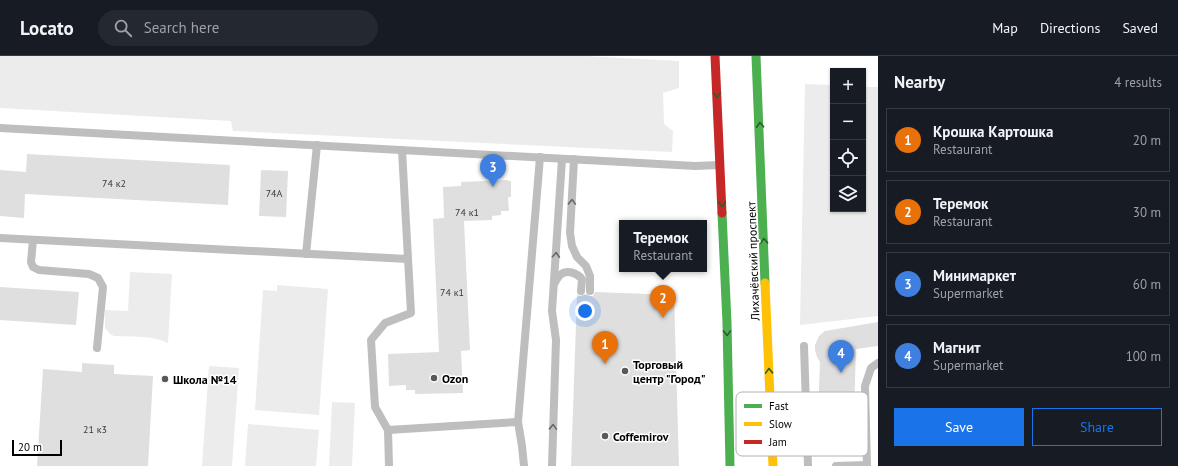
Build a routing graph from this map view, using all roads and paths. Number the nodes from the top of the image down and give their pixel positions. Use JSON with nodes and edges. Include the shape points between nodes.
{"nodes":[{"id":1,"x":715,"y":56,"type":"edge"},
{"id":2,"x":756,"y":56,"type":"edge"},
{"id":3,"x":0,"y":128,"type":"edge"},
{"id":4,"x":317,"y":145,"type":"junction"},
{"id":5,"x":402,"y":150,"type":"junction"},
{"id":6,"x":540,"y":157,"type":"junction"},
{"id":7,"x":562,"y":158,"type":"junction"},
{"id":8,"x":574,"y":159,"type":"junction"},
{"id":9,"x":720,"y":165,"type":"junction"},
{"id":10,"x":0,"y":238,"type":"edge"},
{"id":11,"x":33,"y":240,"type":"junction"},
{"id":12,"x":306,"y":254,"type":"junction"},
{"id":13,"x":408,"y":259,"type":"junction"},
{"id":14,"x":554,"y":284,"type":"junction"},
{"id":15,"x":804,"y":346,"type":"dead end"},
{"id":16,"x":97,"y":348,"type":"dead end"},
{"id":17,"x":878,"y":363,"type":"edge"},
{"id":18,"x":770,"y":392,"type":"edge"},
{"id":19,"x":806,"y":392,"type":"edge"},
{"id":20,"x":865,"y":392,"type":"edge"},
{"id":21,"x":518,"y":422,"type":"junction"},
{"id":22,"x":388,"y":430,"type":"junction"},
{"id":23,"x":773,"y":456,"type":"edge"},
{"id":24,"x":808,"y":456,"type":"edge"},
{"id":25,"x":867,"y":465,"type":"edge"},
{"id":26,"x":389,"y":466,"type":"edge"},
{"id":27,"x":524,"y":466,"type":"edge"},
{"id":28,"x":552,"y":466,"type":"edge"},
{"id":29,"x":730,"y":466,"type":"edge"},
{"id":30,"x":773,"y":466,"type":"edge"},
{"id":31,"x":808,"y":466,"type":"edge"},
{"id":32,"x":836,"y":466,"type":"edge"}],
"edges":[{"from":1,"to":9,"type":"main road","one_way":true},
{"from":18,"to":2,"type":"main road","name":"Лихачёвский проспект","one_way":true},
{"from":3,"to":4,"type":"lane"},
{"from":4,"to":5,"type":"lane"},
{"from":4,"to":12,"type":"lane"},
{"from":5,"to":6,"type":"lane"},
{"from":5,"to":13,"type":"lane"},
{"from":6,"to":7,"type":"lane"},
{"from":6,"to":21,"type":"lane"},
{"from":7,"to":8,"type":"lane"},
{"from":14,"to":7,"type":"lane","one_way":true},
{"from":8,"to":9,"type":"lane","via":[[695,166]]},
{"from":14,"to":8,"type":"lane","one_way":true,"via":[[559,275],[572,272],[582,279],[585,292],[590,276],[586,266],[577,257],[570,233]]},
{"from":9,"to":29,"type":"main road","one_way":true},
{"from":10,"to":11,"type":"lane"},
{"from":11,"to":12,"type":"lane"},
{"from":11,"to":16,"type":"lane","via":[[33,268],[89,274],[98,278],[102,287]]},
{"from":12,"to":13,"type":"lane"},
{"from":13,"to":22,"type":"lane","via":[[411,313],[385,323],[371,340],[375,407]]},
{"from":28,"to":14,"type":"lane","one_way":true,"via":[[556,340],[552,311]]},
{"from":15,"to":19,"type":"lane"},
{"from":17,"to":20,"type":"lane","via":[[871,368]]},
{"from":21,"to":22,"type":"lane"},
{"from":21,"to":27,"type":"lane"},
{"from":22,"to":26,"type":"lane"},
{"from":30,"to":23,"type":"main road","name":"Лихачёвский проспект","one_way":true},
{"from":24,"to":31,"type":"lane"},
{"from":25,"to":32,"type":"lane"}]}
